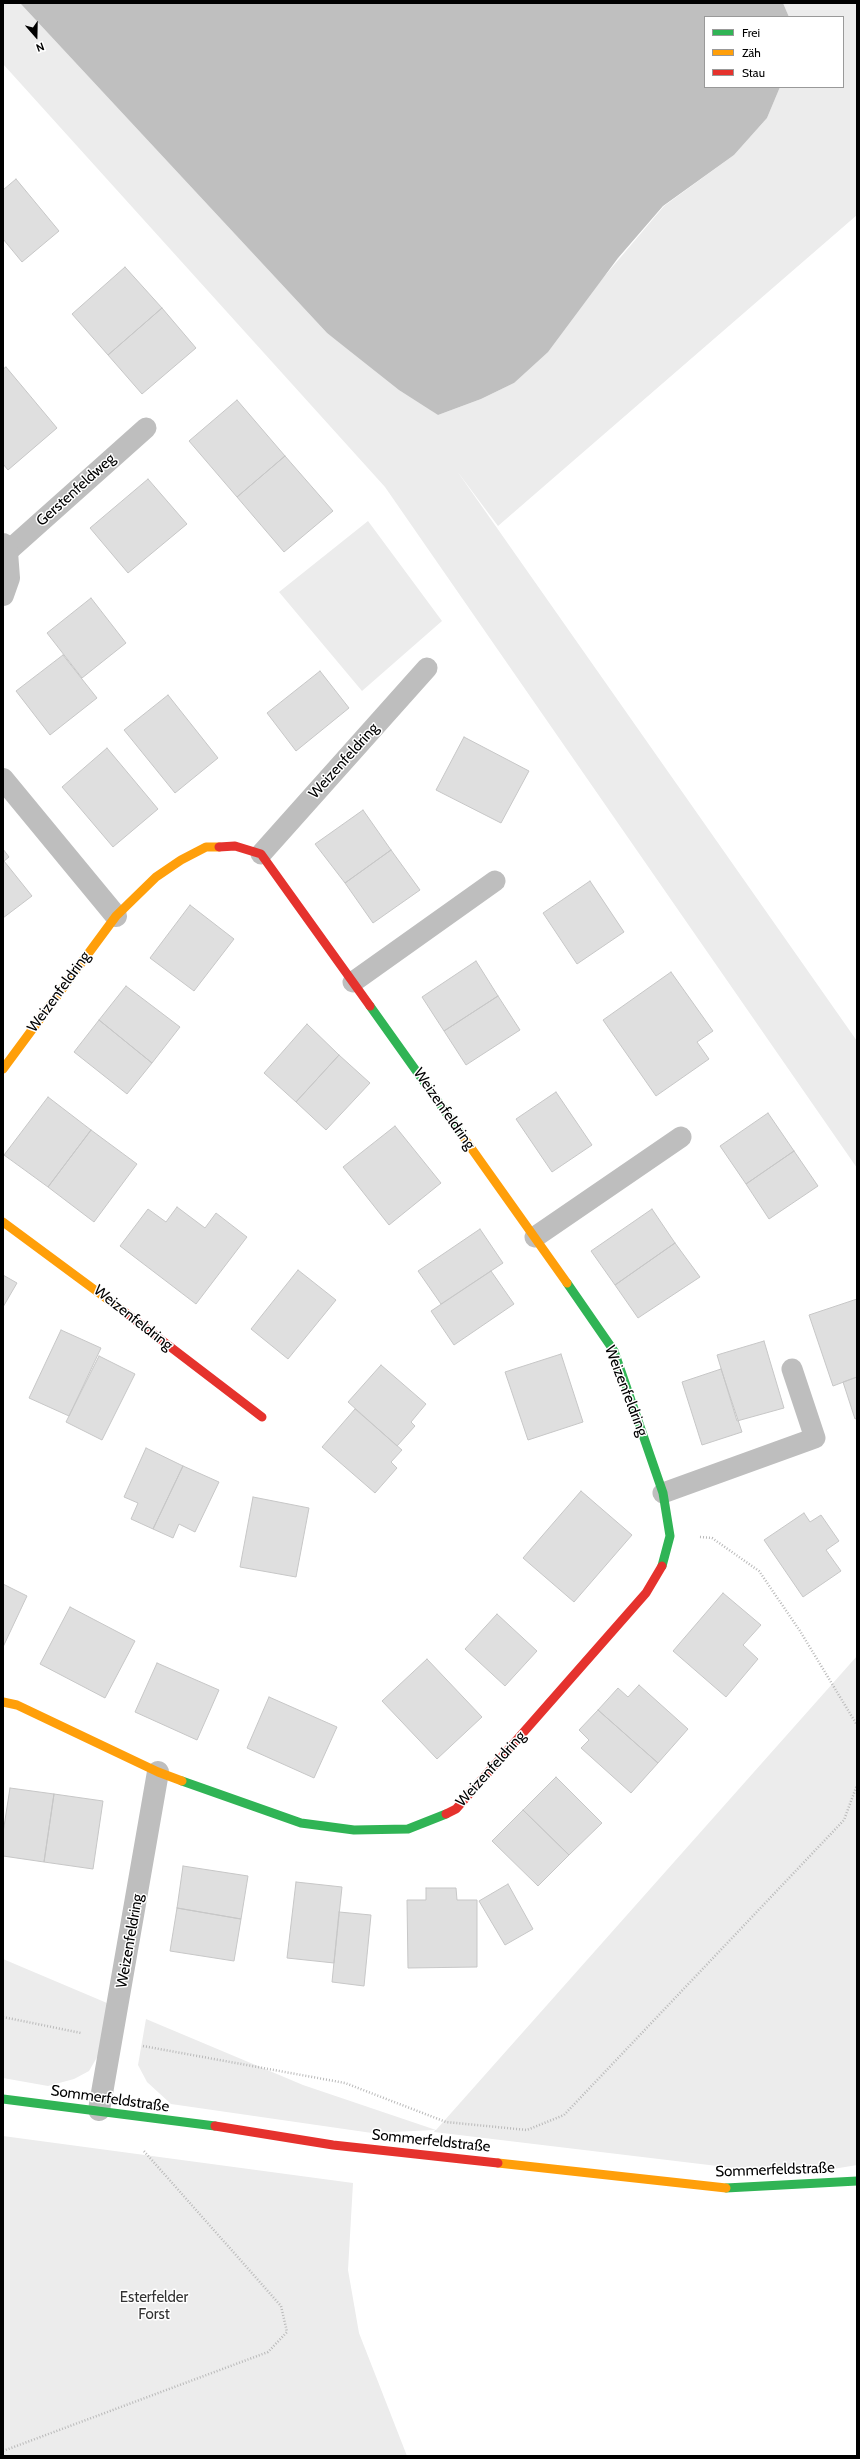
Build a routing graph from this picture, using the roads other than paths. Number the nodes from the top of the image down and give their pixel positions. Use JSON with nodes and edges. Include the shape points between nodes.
{"nodes":[{"id":1,"x":146,"y":428,"type":"dead end"},
{"id":2,"x":5,"y":548,"type":"edge"},
{"id":3,"x":3,"y":595,"type":"edge"},
{"id":4,"x":427,"y":668,"type":"dead end"},
{"id":5,"x":3,"y":779,"type":"edge"},
{"id":6,"x":261,"y":854,"type":"junction"},
{"id":7,"x":496,"y":881,"type":"dead end"},
{"id":8,"x":116,"y":916,"type":"junction"},
{"id":9,"x":353,"y":982,"type":"junction"},
{"id":10,"x":3,"y":1069,"type":"edge"},
{"id":11,"x":681,"y":1137,"type":"dead end"},
{"id":12,"x":3,"y":1222,"type":"edge"},
{"id":13,"x":535,"y":1237,"type":"junction"},
{"id":14,"x":792,"y":1368,"type":"dead end"},
{"id":15,"x":262,"y":1417,"type":"dead end"},
{"id":16,"x":663,"y":1493,"type":"junction"},
{"id":17,"x":3,"y":1702,"type":"edge"},
{"id":18,"x":158,"y":1772,"type":"junction"},
{"id":19,"x":3,"y":2098,"type":"edge"},
{"id":20,"x":99,"y":2110,"type":"junction"},
{"id":21,"x":857,"y":2181,"type":"edge"}],
"edges":[{"from":1,"to":2,"type":"lane","name":"Gerstenfeldweg"},
{"from":2,"to":3,"type":"street","name":"Gerstenfeldweg","via":[[9,578]]},
{"from":4,"to":6,"type":"lane","name":"Weizenfeldring"},
{"from":5,"to":8,"type":"street"},
{"from":6,"to":8,"type":"street","name":"Weizenfeldring","via":[[235,846],[206,847],[156,877]]},
{"from":6,"to":9,"type":"street","name":"Weizenfeldring"},
{"from":7,"to":9,"type":"lane"},
{"from":8,"to":10,"type":"street","name":"Weizenfeldring"},
{"from":9,"to":13,"type":"street","name":"Weizenfeldring"},
{"from":11,"to":13,"type":"lane"},
{"from":12,"to":15,"type":"street","name":"Weizenfeldring","via":[[58,1260]]},
{"from":13,"to":16,"type":"street","name":"Weizenfeldring","via":[[614,1351]]},
{"from":14,"to":16,"type":"lane","via":[[815,1438]]},
{"from":16,"to":18,"type":"street","name":"Weizenfeldring","via":[[670,1536],[662,1565],[646,1593],[456,1809],[433,1822],[408,1829],[354,1830],[301,1823]]},
{"from":17,"to":18,"type":"street","name":"Weizenfeldring","via":[[17,1705]]},
{"from":18,"to":20,"type":"street","name":"Weizenfeldring"},
{"from":19,"to":20,"type":"street","name":"Sommerfeldstraße"},
{"from":20,"to":21,"type":"street","name":"Sommerfeldstraße","via":[[240,2129],[333,2145],[727,2188]]}]}
